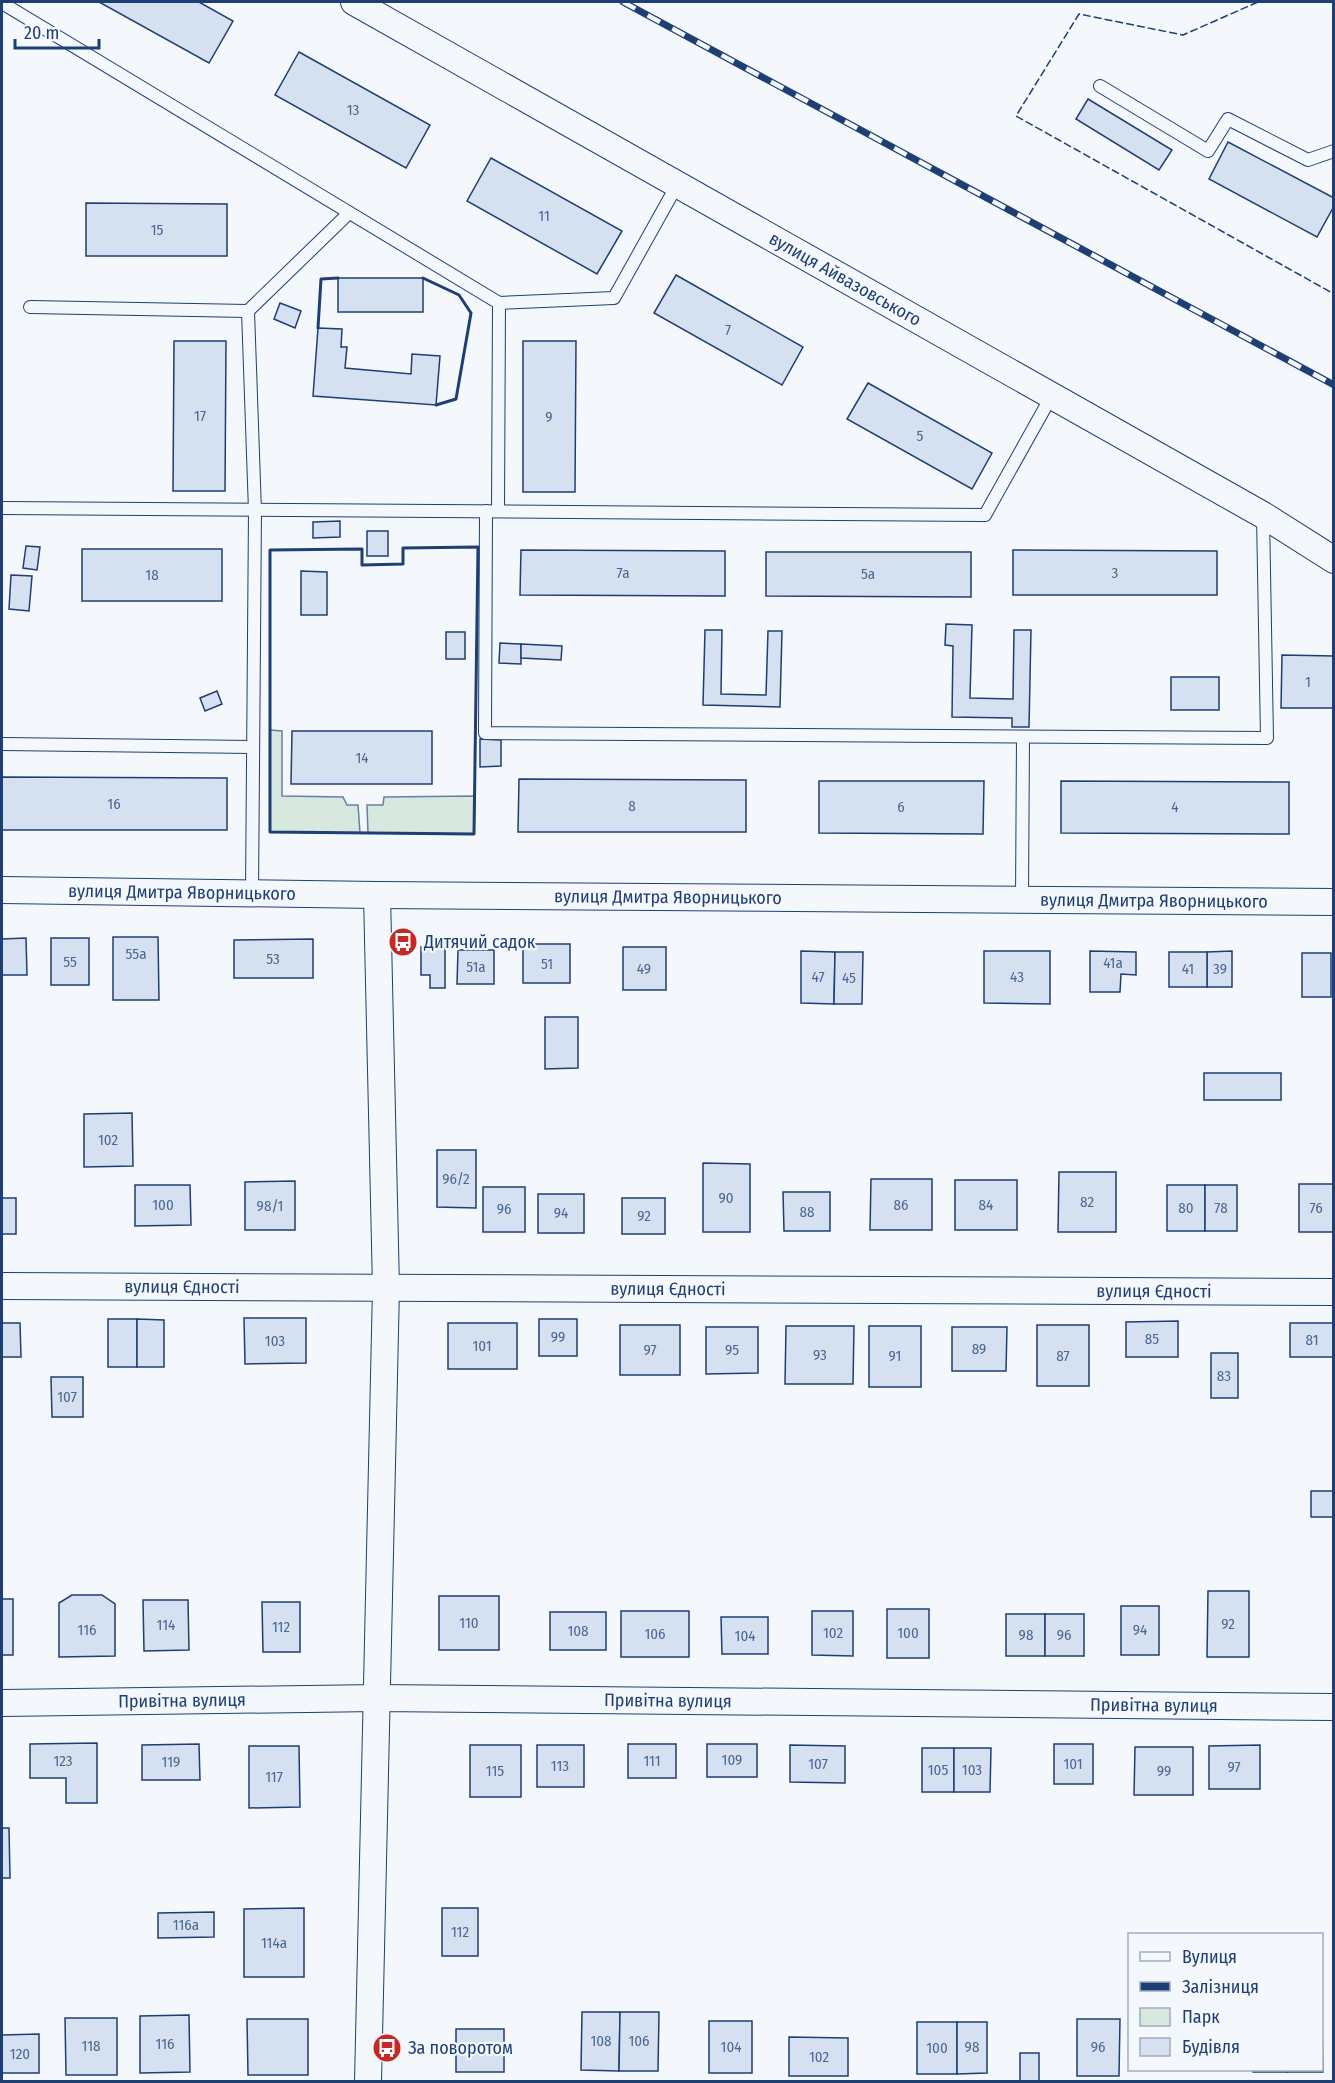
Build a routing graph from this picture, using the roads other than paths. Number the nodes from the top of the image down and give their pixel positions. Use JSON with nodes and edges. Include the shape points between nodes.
{"nodes":[{"id":1,"x":354,"y":2,"type":"edge"},
{"id":2,"x":2,"y":3,"type":"edge"},
{"id":3,"x":1100,"y":86,"type":"dead end"},
{"id":4,"x":1334,"y":151,"type":"edge"},
{"id":5,"x":677,"y":185,"type":"junction"},
{"id":6,"x":350,"y":213,"type":"junction"},
{"id":7,"x":499,"y":303,"type":"junction"},
{"id":8,"x":30,"y":308,"type":"dead end"},
{"id":9,"x":248,"y":311,"type":"junction"},
{"id":10,"x":1051,"y":397,"type":"junction"},
{"id":11,"x":2,"y":508,"type":"edge"},
{"id":12,"x":255,"y":511,"type":"junction"},
{"id":13,"x":492,"y":511,"type":"junction"},
{"id":14,"x":1263,"y":515,"type":"junction"},
{"id":15,"x":1334,"y":560,"type":"edge"},
{"id":16,"x":1023,"y":737,"type":"junction"},
{"id":17,"x":2,"y":744,"type":"edge"},
{"id":18,"x":253,"y":747,"type":"junction"},
{"id":19,"x":2,"y":890,"type":"edge"},
{"id":20,"x":252,"y":893,"type":"junction"},
{"id":21,"x":377,"y":895,"type":"junction"},
{"id":22,"x":1022,"y":900,"type":"junction"},
{"id":23,"x":1334,"y":902,"type":"edge"},
{"id":24,"x":2,"y":1286,"type":"edge"},
{"id":25,"x":386,"y":1288,"type":"junction"},
{"id":26,"x":1334,"y":1292,"type":"edge"},
{"id":27,"x":377,"y":1698,"type":"junction"},
{"id":28,"x":2,"y":1703,"type":"edge"},
{"id":29,"x":1334,"y":1707,"type":"edge"},
{"id":30,"x":368,"y":2082,"type":"edge"}],
"edges":[{"from":1,"to":5,"type":"street","name":"вулиця Айвазовського"},
{"from":2,"to":6,"type":"lane"},
{"from":3,"to":4,"type":"lane","via":[[1209,151],[1228,119],[1308,160]]},
{"from":5,"to":7,"type":"lane","via":[[614,297]]},
{"from":5,"to":10,"type":"street","name":"вулиця Айвазовського"},
{"from":6,"to":7,"type":"lane"},
{"from":6,"to":9,"type":"lane"},
{"from":7,"to":13,"type":"lane"},
{"from":8,"to":9,"type":"lane"},
{"from":9,"to":12,"type":"lane"},
{"from":10,"to":13,"type":"lane","via":[[985,515]]},
{"from":10,"to":14,"type":"street","name":"вулиця Айвазовського"},
{"from":11,"to":12,"type":"lane"},
{"from":12,"to":13,"type":"lane"},
{"from":12,"to":18,"type":"lane"},
{"from":13,"to":16,"type":"lane","via":[[485,733]]},
{"from":14,"to":15,"type":"street","name":"вулиця Айвазовського"},
{"from":14,"to":16,"type":"lane","via":[[1267,738]]},
{"from":16,"to":22,"type":"lane"},
{"from":17,"to":18,"type":"lane"},
{"from":18,"to":20,"type":"lane"},
{"from":19,"to":20,"type":"street","name":"вулиця Дмитра Яворницького"},
{"from":20,"to":21,"type":"street","name":"вулиця Дмитра Яворницького"},
{"from":21,"to":22,"type":"street","name":"вулиця Дмитра Яворницького"},
{"from":21,"to":25,"type":"street"},
{"from":22,"to":23,"type":"street","name":"вулиця Дмитра Яворницького"},
{"from":24,"to":25,"type":"street","name":"вулиця Єдності"},
{"from":25,"to":26,"type":"street","name":"вулиця Єдності"},
{"from":25,"to":27,"type":"street"},
{"from":27,"to":28,"type":"street","name":"Привітна вулиця"},
{"from":27,"to":29,"type":"street","name":"Привітна вулиця"},
{"from":27,"to":30,"type":"street"}]}
